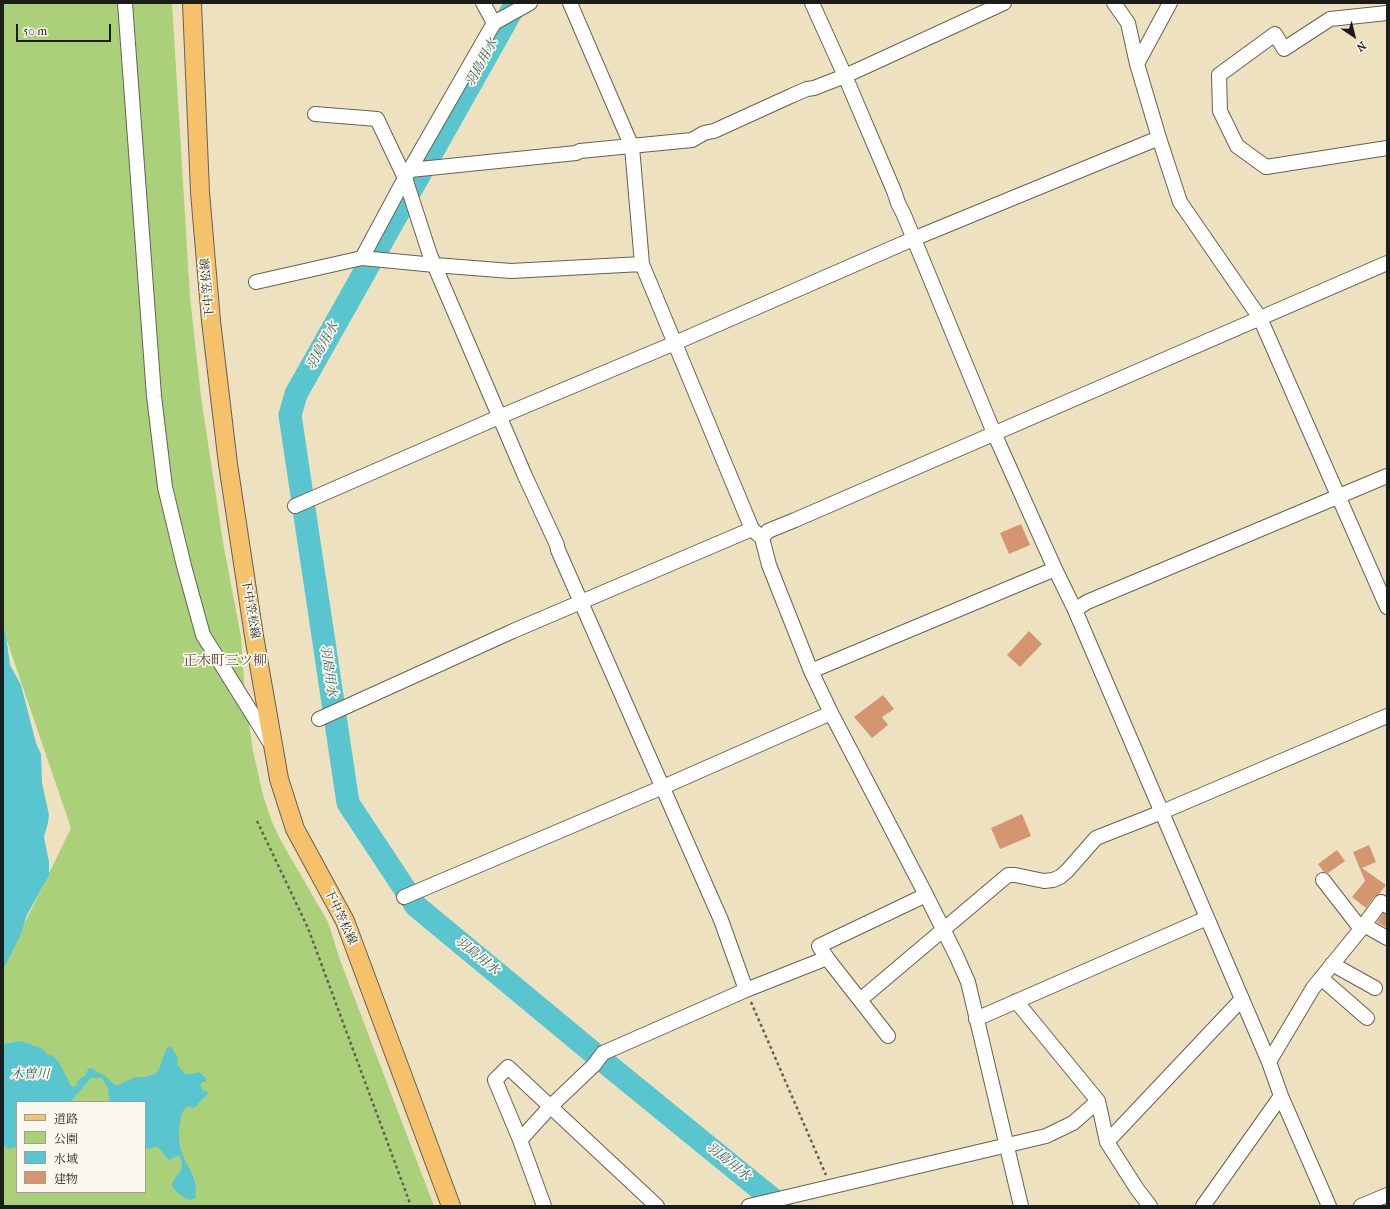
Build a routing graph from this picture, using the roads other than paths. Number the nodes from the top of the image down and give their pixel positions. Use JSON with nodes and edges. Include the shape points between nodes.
{"nodes":[{"id":1,"x":125,"y":3,"type":"edge"},
{"id":2,"x":192,"y":3,"type":"edge"},
{"id":3,"x":483,"y":3,"type":"edge"},
{"id":4,"x":570,"y":3,"type":"edge"},
{"id":5,"x":812,"y":3,"type":"edge"},
{"id":6,"x":1004,"y":3,"type":"edge"},
{"id":7,"x":1114,"y":3,"type":"edge"},
{"id":8,"x":1170,"y":3,"type":"edge"},
{"id":9,"x":527,"y":5,"type":"edge"},
{"id":10,"x":988,"y":6,"type":"edge"},
{"id":11,"x":1387,"y":13,"type":"edge"},
{"id":12,"x":494,"y":23,"type":"junction"},
{"id":13,"x":1137,"y":64,"type":"junction"},
{"id":14,"x":845,"y":76,"type":"junction"},
{"id":15,"x":315,"y":114,"type":"dead end"},
{"id":16,"x":1159,"y":138,"type":"junction"},
{"id":17,"x":632,"y":147,"type":"junction"},
{"id":18,"x":1387,"y":148,"type":"edge"},
{"id":19,"x":408,"y":174,"type":"junction"},
{"id":20,"x":913,"y":238,"type":"junction"},
{"id":21,"x":363,"y":258,"type":"junction"},
{"id":22,"x":1387,"y":263,"type":"edge"},
{"id":23,"x":642,"y":264,"type":"junction"},
{"id":24,"x":435,"y":265,"type":"junction"},
{"id":25,"x":256,"y":282,"type":"dead end"},
{"id":26,"x":1260,"y":318,"type":"junction"},
{"id":27,"x":675,"y":343,"type":"junction"},
{"id":28,"x":500,"y":417,"type":"junction"},
{"id":29,"x":994,"y":433,"type":"junction"},
{"id":30,"x":1387,"y":476,"type":"edge"},
{"id":31,"x":1338,"y":496,"type":"junction"},
{"id":32,"x":295,"y":506,"type":"dead end"},
{"id":33,"x":757,"y":533,"type":"junction"},
{"id":34,"x":1055,"y":569,"type":"junction"},
{"id":35,"x":582,"y":602,"type":"junction"},
{"id":36,"x":1387,"y":607,"type":"edge"},
{"id":37,"x":1075,"y":610,"type":"junction"},
{"id":38,"x":811,"y":671,"type":"junction"},
{"id":39,"x":831,"y":713,"type":"junction"},
{"id":40,"x":1387,"y":716,"type":"edge"},
{"id":41,"x":320,"y":719,"type":"dead end"},
{"id":42,"x":274,"y":750,"type":"junction"},
{"id":43,"x":663,"y":787,"type":"junction"},
{"id":44,"x":1162,"y":812,"type":"junction"},
{"id":45,"x":1323,"y":880,"type":"dead end"},
{"id":46,"x":926,"y":894,"type":"junction"},
{"id":47,"x":404,"y":897,"type":"dead end"},
{"id":48,"x":1387,"y":906,"type":"edge"},
{"id":49,"x":1207,"y":918,"type":"junction"},
{"id":50,"x":1362,"y":927,"type":"junction"},
{"id":51,"x":944,"y":930,"type":"junction"},
{"id":52,"x":1387,"y":938,"type":"edge"},
{"id":53,"x":827,"y":958,"type":"junction"},
{"id":54,"x":1332,"y":964,"type":"junction"},
{"id":55,"x":1321,"y":978,"type":"junction"},
{"id":56,"x":1375,"y":988,"type":"dead end"},
{"id":57,"x":746,"y":990,"type":"junction"},
{"id":58,"x":1242,"y":999,"type":"junction"},
{"id":59,"x":860,"y":1000,"type":"junction"},
{"id":60,"x":1016,"y":1001,"type":"junction"},
{"id":61,"x":1367,"y":1018,"type":"dead end"},
{"id":62,"x":976,"y":1019,"type":"junction"},
{"id":63,"x":888,"y":1036,"type":"dead end"},
{"id":64,"x":1269,"y":1062,"type":"junction"},
{"id":65,"x":1281,"y":1096,"type":"junction"},
{"id":66,"x":1098,"y":1101,"type":"junction"},
{"id":67,"x":550,"y":1107,"type":"junction"},
{"id":68,"x":520,"y":1140,"type":"junction"},
{"id":69,"x":1107,"y":1142,"type":"junction"},
{"id":70,"x":1006,"y":1144,"type":"junction"},
{"id":71,"x":1387,"y":1195,"type":"edge"},
{"id":72,"x":755,"y":1204,"type":"edge"},
{"id":73,"x":451,"y":1206,"type":"edge"},
{"id":74,"x":544,"y":1206,"type":"edge"},
{"id":75,"x":657,"y":1206,"type":"edge"},
{"id":76,"x":1021,"y":1206,"type":"edge"},
{"id":77,"x":1150,"y":1206,"type":"edge"},
{"id":78,"x":1203,"y":1206,"type":"edge"},
{"id":79,"x":1330,"y":1206,"type":"edge"},
{"id":80,"x":1361,"y":1206,"type":"edge"}],
"edges":[{"from":1,"to":42,"type":"street","via":[[154,396],[165,487],[202,635]]},
{"from":2,"to":42,"type":"main road","name":"下中笠松線","via":[[200,192],[211,321],[228,464]]},
{"from":3,"to":12,"type":"street"},
{"from":4,"to":17,"type":"street"},
{"from":5,"to":14,"type":"street"},
{"from":6,"to":10,"type":"street"},
{"from":7,"to":13,"type":"street","via":[[1128,23]]},
{"from":8,"to":13,"type":"street"},
{"from":9,"to":12,"type":"street"},
{"from":10,"to":14,"type":"street"},
{"from":11,"to":18,"type":"street","via":[[1330,19],[1284,49],[1275,34],[1219,75],[1220,111],[1237,146],[1266,167]]},
{"from":12,"to":19,"type":"street"},
{"from":13,"to":16,"type":"street"},
{"from":14,"to":17,"type":"street","via":[[793,95],[692,140]]},
{"from":14,"to":20,"type":"street"},
{"from":15,"to":19,"type":"street","via":[[377,119]]},
{"from":16,"to":20,"type":"street"},
{"from":16,"to":26,"type":"street","via":[[1180,202]]},
{"from":17,"to":19,"type":"street","via":[[428,167]]},
{"from":17,"to":23,"type":"street"},
{"from":19,"to":21,"type":"street"},
{"from":19,"to":24,"type":"street","via":[[413,202]]},
{"from":20,"to":27,"type":"street"},
{"from":20,"to":29,"type":"street"},
{"from":21,"to":24,"type":"street"},
{"from":21,"to":25,"type":"street"},
{"from":22,"to":26,"type":"street"},
{"from":23,"to":24,"type":"street","via":[[511,271]]},
{"from":23,"to":27,"type":"street"},
{"from":24,"to":28,"type":"street"},
{"from":26,"to":29,"type":"street"},
{"from":26,"to":31,"type":"street"},
{"from":27,"to":28,"type":"street"},
{"from":27,"to":33,"type":"street"},
{"from":28,"to":32,"type":"street"},
{"from":28,"to":35,"type":"street"},
{"from":29,"to":33,"type":"street","via":[[796,520]]},
{"from":29,"to":34,"type":"street"},
{"from":30,"to":31,"type":"street"},
{"from":31,"to":36,"type":"street"},
{"from":31,"to":37,"type":"street","via":[[1087,602]]},
{"from":33,"to":35,"type":"street"},
{"from":33,"to":38,"type":"street"},
{"from":34,"to":37,"type":"street"},
{"from":34,"to":38,"type":"street"},
{"from":35,"to":41,"type":"street"},
{"from":35,"to":43,"type":"street"},
{"from":37,"to":44,"type":"street"},
{"from":38,"to":39,"type":"street"},
{"from":39,"to":43,"type":"street"},
{"from":39,"to":46,"type":"street"},
{"from":40,"to":44,"type":"street"},
{"from":42,"to":73,"type":"main road","name":"下中笠松線","via":[[279,779],[295,829],[345,921]]},
{"from":43,"to":47,"type":"street"},
{"from":43,"to":57,"type":"street","via":[[721,920]]},
{"from":44,"to":49,"type":"street"},
{"from":44,"to":51,"type":"street","via":[[1096,838],[1067,871],[1054,880],[1044,881],[1008,875]]},
{"from":45,"to":50,"type":"street"},
{"from":46,"to":51,"type":"street"},
{"from":46,"to":53,"type":"street","via":[[819,946]]},
{"from":48,"to":50,"type":"street","via":[[1381,902]]},
{"from":49,"to":58,"type":"street"},
{"from":49,"to":60,"type":"street"},
{"from":50,"to":52,"type":"street"},
{"from":50,"to":54,"type":"street"},
{"from":51,"to":59,"type":"street"},
{"from":51,"to":62,"type":"street","via":[[968,982]]},
{"from":53,"to":57,"type":"street"},
{"from":53,"to":59,"type":"street"},
{"from":54,"to":55,"type":"street"},
{"from":54,"to":56,"type":"street"},
{"from":55,"to":61,"type":"street"},
{"from":55,"to":64,"type":"street"},
{"from":57,"to":67,"type":"street","via":[[604,1053]]},
{"from":58,"to":64,"type":"street"},
{"from":58,"to":69,"type":"street"},
{"from":59,"to":63,"type":"street"},
{"from":60,"to":62,"type":"street"},
{"from":60,"to":66,"type":"street"},
{"from":62,"to":70,"type":"street"},
{"from":64,"to":65,"type":"street"},
{"from":65,"to":78,"type":"street"},
{"from":65,"to":79,"type":"street"},
{"from":66,"to":69,"type":"street"},
{"from":66,"to":70,"type":"street","via":[[1073,1123],[1046,1136]]},
{"from":67,"to":68,"type":"street"},
{"from":67,"to":68,"type":"street","via":[[508,1067],[495,1080]]},
{"from":67,"to":75,"type":"street"},
{"from":68,"to":74,"type":"street"},
{"from":69,"to":77,"type":"street"},
{"from":70,"to":72,"type":"street"},
{"from":70,"to":76,"type":"street"},
{"from":71,"to":80,"type":"street"}]}
